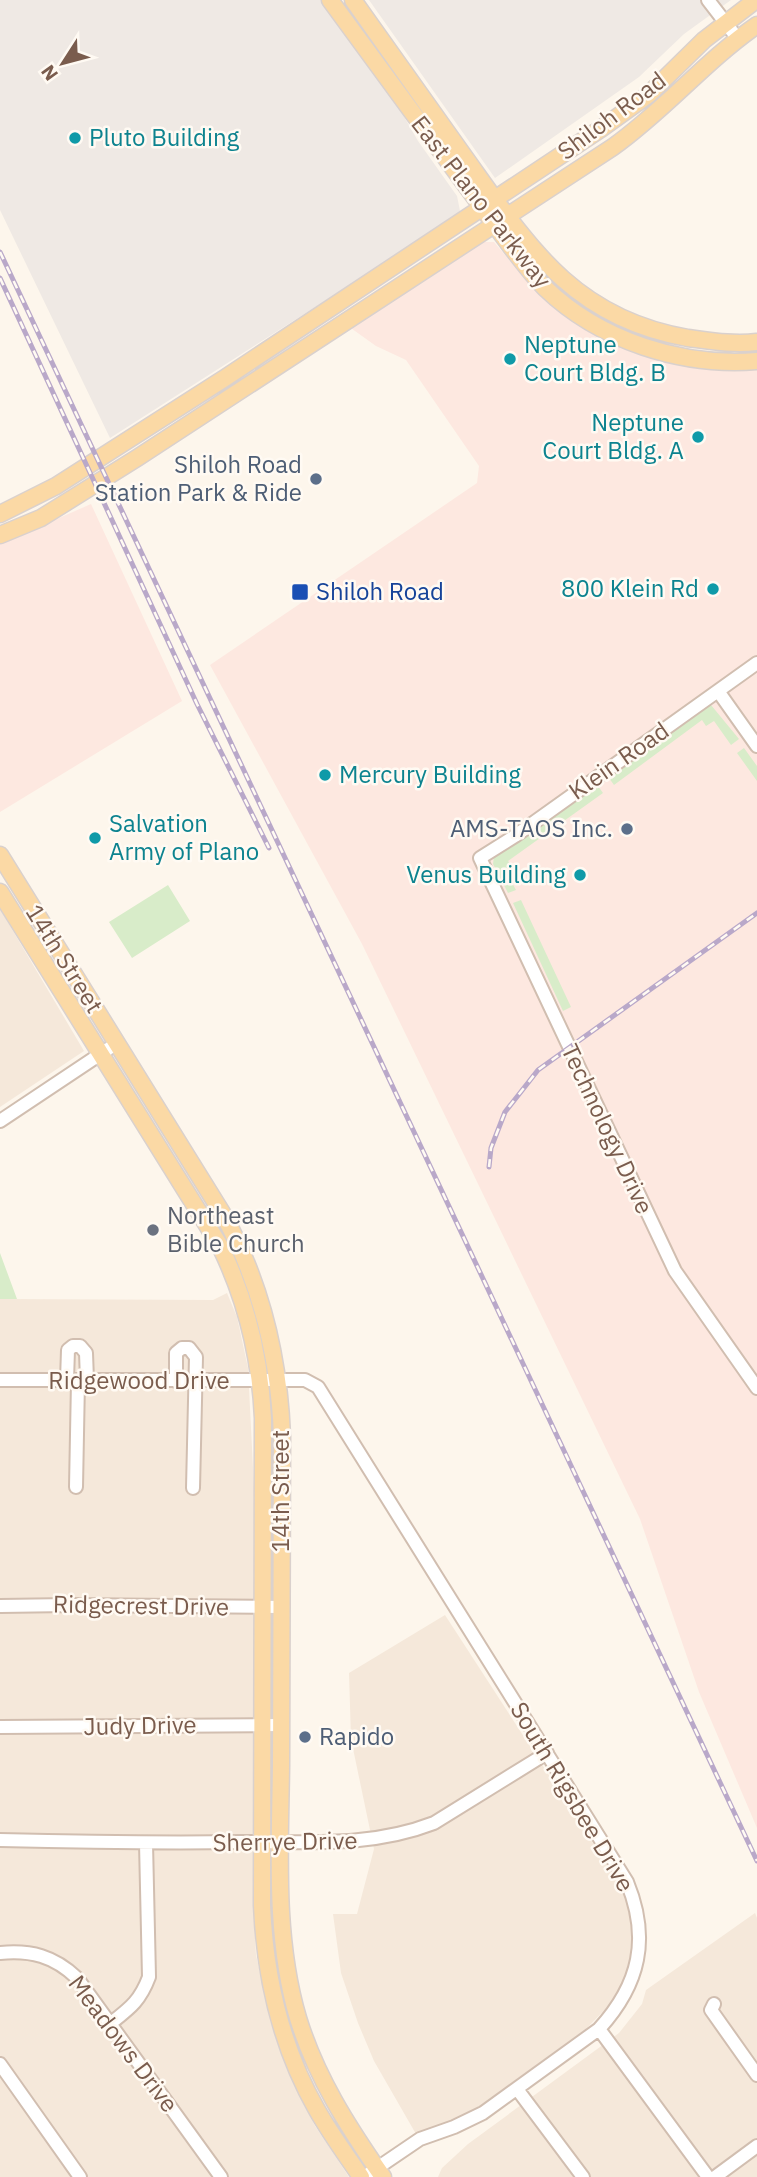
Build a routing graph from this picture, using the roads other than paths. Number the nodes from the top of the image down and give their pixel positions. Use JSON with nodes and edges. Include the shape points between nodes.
{"nodes":[{"id":1,"x":330,"y":0,"type":"edge"},
{"id":2,"x":353,"y":0,"type":"edge"},
{"id":3,"x":708,"y":0,"type":"edge"},
{"id":4,"x":755,"y":0,"type":"edge"},
{"id":5,"x":725,"y":23,"type":"junction"},
{"id":6,"x":757,"y":25,"type":"edge"},
{"id":7,"x":381,"y":39,"type":"junction"},
{"id":8,"x":738,"y":39,"type":"junction"},
{"id":9,"x":366,"y":50,"type":"junction"},
{"id":10,"x":489,"y":205,"type":"junction"},
{"id":11,"x":500,"y":219,"type":"junction"},
{"id":12,"x":346,"y":298,"type":"junction"},
{"id":13,"x":357,"y":314,"type":"junction"},
{"id":14,"x":645,"y":329,"type":"junction"},
{"id":15,"x":757,"y":342,"type":"edge"},
{"id":16,"x":639,"y":345,"type":"junction"},
{"id":17,"x":757,"y":361,"type":"edge"},
{"id":18,"x":19,"y":506,"type":"junction"},
{"id":19,"x":0,"y":514,"type":"edge"},
{"id":20,"x":27,"y":524,"type":"junction"},
{"id":21,"x":0,"y":535,"type":"edge"},
{"id":22,"x":757,"y":663,"type":"edge"},
{"id":23,"x":718,"y":691,"type":"junction"},
{"id":24,"x":757,"y":746,"type":"edge"},
{"id":25,"x":0,"y":855,"type":"edge"},
{"id":26,"x":480,"y":858,"type":"joint"},
{"id":27,"x":25,"y":895,"type":"junction"},
{"id":28,"x":4,"y":899,"type":"edge"},
{"id":29,"x":117,"y":1043,"type":"junction"},
{"id":30,"x":100,"y":1053,"type":"junction"},
{"id":31,"x":0,"y":1121,"type":"edge"},
{"id":32,"x":183,"y":1150,"type":"junction"},
{"id":33,"x":166,"y":1160,"type":"junction"},
{"id":34,"x":253,"y":1279,"type":"junction"},
{"id":35,"x":237,"y":1285,"type":"junction"},
{"id":36,"x":0,"y":1380,"type":"edge"},
{"id":37,"x":77,"y":1380,"type":"junction"},
{"id":38,"x":279,"y":1380,"type":"junction"},
{"id":39,"x":176,"y":1381,"type":"junction"},
{"id":40,"x":195,"y":1381,"type":"junction"},
{"id":41,"x":261,"y":1381,"type":"junction"},
{"id":42,"x":757,"y":1388,"type":"edge"},
{"id":43,"x":76,"y":1487,"type":"dead end"},
{"id":44,"x":193,"y":1488,"type":"dead end"},
{"id":45,"x":0,"y":1606,"type":"edge"},
{"id":46,"x":281,"y":1607,"type":"junction"},
{"id":47,"x":262,"y":1608,"type":"junction"},
{"id":48,"x":262,"y":1724,"type":"junction"},
{"id":49,"x":281,"y":1725,"type":"junction"},
{"id":50,"x":0,"y":1727,"type":"edge"},
{"id":51,"x":547,"y":1753,"type":"junction"},
{"id":52,"x":0,"y":1840,"type":"edge"},
{"id":53,"x":262,"y":1842,"type":"junction"},
{"id":54,"x":280,"y":1842,"type":"junction"},
{"id":55,"x":146,"y":1843,"type":"junction"},
{"id":56,"x":0,"y":1953,"type":"edge"},
{"id":57,"x":714,"y":2004,"type":"dead end"},
{"id":58,"x":111,"y":2023,"type":"junction"},
{"id":59,"x":599,"y":2029,"type":"junction"},
{"id":60,"x":0,"y":2064,"type":"edge"},
{"id":61,"x":757,"y":2075,"type":"edge"},
{"id":62,"x":517,"y":2089,"type":"junction"},
{"id":63,"x":757,"y":2146,"type":"edge"},
{"id":64,"x":371,"y":2175,"type":"edge"},
{"id":65,"x":80,"y":2177,"type":"edge"},
{"id":66,"x":221,"y":2177,"type":"edge"},
{"id":67,"x":583,"y":2177,"type":"edge"},
{"id":68,"x":708,"y":2177,"type":"edge"},
{"id":69,"x":715,"y":2177,"type":"edge"}],
"edges":[{"from":1,"to":9,"type":"main road","name":"East Plano Parkway"},
{"from":2,"to":7,"type":"main road","name":"East Plano Parkway"},
{"from":3,"to":5,"type":"street"},
{"from":4,"to":5,"type":"main road","name":"Shiloh Road"},
{"from":5,"to":8,"type":"street"},
{"from":5,"to":10,"type":"main road","name":"Shiloh Road","via":[[648,95]]},
{"from":6,"to":8,"type":"main road","name":"Shiloh Road"},
{"from":7,"to":9,"type":"main road"},
{"from":7,"to":10,"type":"main road","name":"East Plano Parkway"},
{"from":8,"to":11,"type":"main road","name":"Shiloh Road","via":[[631,134]]},
{"from":9,"to":10,"type":"main road","name":"East Plano Parkway"},
{"from":10,"to":11,"type":"main road","name":"East Plano Parkway"},
{"from":10,"to":12,"type":"main road","name":"Shiloh Road"},
{"from":11,"to":13,"type":"main road","name":"Shiloh Road"},
{"from":11,"to":14,"type":"main road","name":"East Plano Parkway","via":[[571,286]]},
{"from":11,"to":16,"type":"main road","name":"East Plano Parkway","via":[[536,278],[557,298],[601,329]]},
{"from":12,"to":13,"type":"main road"},
{"from":12,"to":18,"type":"main road","name":"Shiloh Road"},
{"from":13,"to":20,"type":"main road","name":"Shiloh Road"},
{"from":14,"to":15,"type":"main road","name":"East Plano Parkway","via":[[710,341]]},
{"from":14,"to":16,"type":"main road"},
{"from":16,"to":17,"type":"main road","name":"East Plano Parkway","via":[[710,361]]},
{"from":18,"to":19,"type":"main road","name":"Shiloh Road"},
{"from":18,"to":20,"type":"main road"},
{"from":20,"to":21,"type":"main road","name":"Shiloh Road"},
{"from":22,"to":23,"type":"street","name":"Klein Road"},
{"from":23,"to":24,"type":"street"},
{"from":23,"to":26,"type":"street","name":"Klein Road"},
{"from":25,"to":27,"type":"main road","name":"14th Street"},
{"from":26,"to":42,"type":"street","name":"Technology Drive","via":[[675,1271]]},
{"from":27,"to":28,"type":"main road"},
{"from":27,"to":29,"type":"main road","name":"14th Street"},
{"from":28,"to":30,"type":"main road","name":"14th Street"},
{"from":29,"to":30,"type":"street"},
{"from":29,"to":32,"type":"main road","name":"14th Street"},
{"from":30,"to":31,"type":"street"},
{"from":30,"to":33,"type":"main road","name":"14th Street"},
{"from":32,"to":33,"type":"main road"},
{"from":32,"to":34,"type":"main road","name":"14th Street","via":[[229,1225]]},
{"from":33,"to":35,"type":"main road","name":"14th Street","via":[[220,1246]]},
{"from":34,"to":35,"type":"main road"},
{"from":34,"to":38,"type":"main road","name":"14th Street"},
{"from":35,"to":41,"type":"main road","name":"14th Street"},
{"from":36,"to":37,"type":"street","name":"Ridgewood Drive"},
{"from":37,"to":39,"type":"street","name":"Ridgewood Drive"},
{"from":37,"to":43,"type":"street"},
{"from":38,"to":41,"type":"street","name":"Ridgewood Drive"},
{"from":38,"to":46,"type":"main road","name":"14th Street"},
{"from":38,"to":51,"type":"street","name":"South Rigsbee Drive","via":[[305,1380],[325,1396]]},
{"from":39,"to":40,"type":"street","name":"Ridgewood Drive"},
{"from":39,"to":40,"type":"street","via":[[176,1353],[186,1348],[195,1353]]},
{"from":40,"to":41,"type":"street","name":"Ridgewood Drive"},
{"from":40,"to":44,"type":"street"},
{"from":41,"to":47,"type":"main road","name":"14th Street"},
{"from":45,"to":47,"type":"street","name":"Ridgecrest Drive"},
{"from":46,"to":47,"type":"street","name":"Ridgecrest Drive"},
{"from":46,"to":49,"type":"main road","name":"14th Street"},
{"from":47,"to":48,"type":"main road","name":"14th Street"},
{"from":48,"to":49,"type":"street","name":"Judy Drive"},
{"from":48,"to":50,"type":"street","name":"Judy Drive"},
{"from":48,"to":53,"type":"main road","name":"14th Street"},
{"from":49,"to":54,"type":"main road","name":"14th Street"},
{"from":51,"to":54,"type":"street","name":"Sherrye Drive","via":[[416,1830],[366,1841]]},
{"from":51,"to":59,"type":"street","name":"South Rigsbee Drive","via":[[627,1882],[637,1908],[640,1937],[634,1972],[619,2005]]},
{"from":52,"to":55,"type":"street","name":"Sherrye Drive"},
{"from":53,"to":54,"type":"street","name":"Sherrye Drive"},
{"from":53,"to":55,"type":"street","name":"Sherrye Drive"},
{"from":53,"to":64,"type":"main road","name":"14th Street","via":[[265,1951],[290,2053],[323,2121]]},
{"from":54,"to":64,"type":"main road","name":"14th Street","via":[[282,1935],[298,2017],[314,2062]]},
{"from":55,"to":58,"type":"street","via":[[149,1977],[138,2000]]},
{"from":56,"to":58,"type":"street","name":"Meadows Drive","via":[[30,1953],[56,1961],[76,1978]]},
{"from":57,"to":61,"type":"street","via":[[711,2010]]},
{"from":58,"to":66,"type":"street","name":"Meadows Drive"},
{"from":59,"to":62,"type":"street","name":"South Rigsbee Drive"},
{"from":59,"to":68,"type":"street"},
{"from":60,"to":65,"type":"street"},
{"from":62,"to":64,"type":"street","name":"South Rigsbee Drive","via":[[472,2119],[420,2139]]},
{"from":62,"to":67,"type":"street"},
{"from":63,"to":69,"type":"street"}]}
